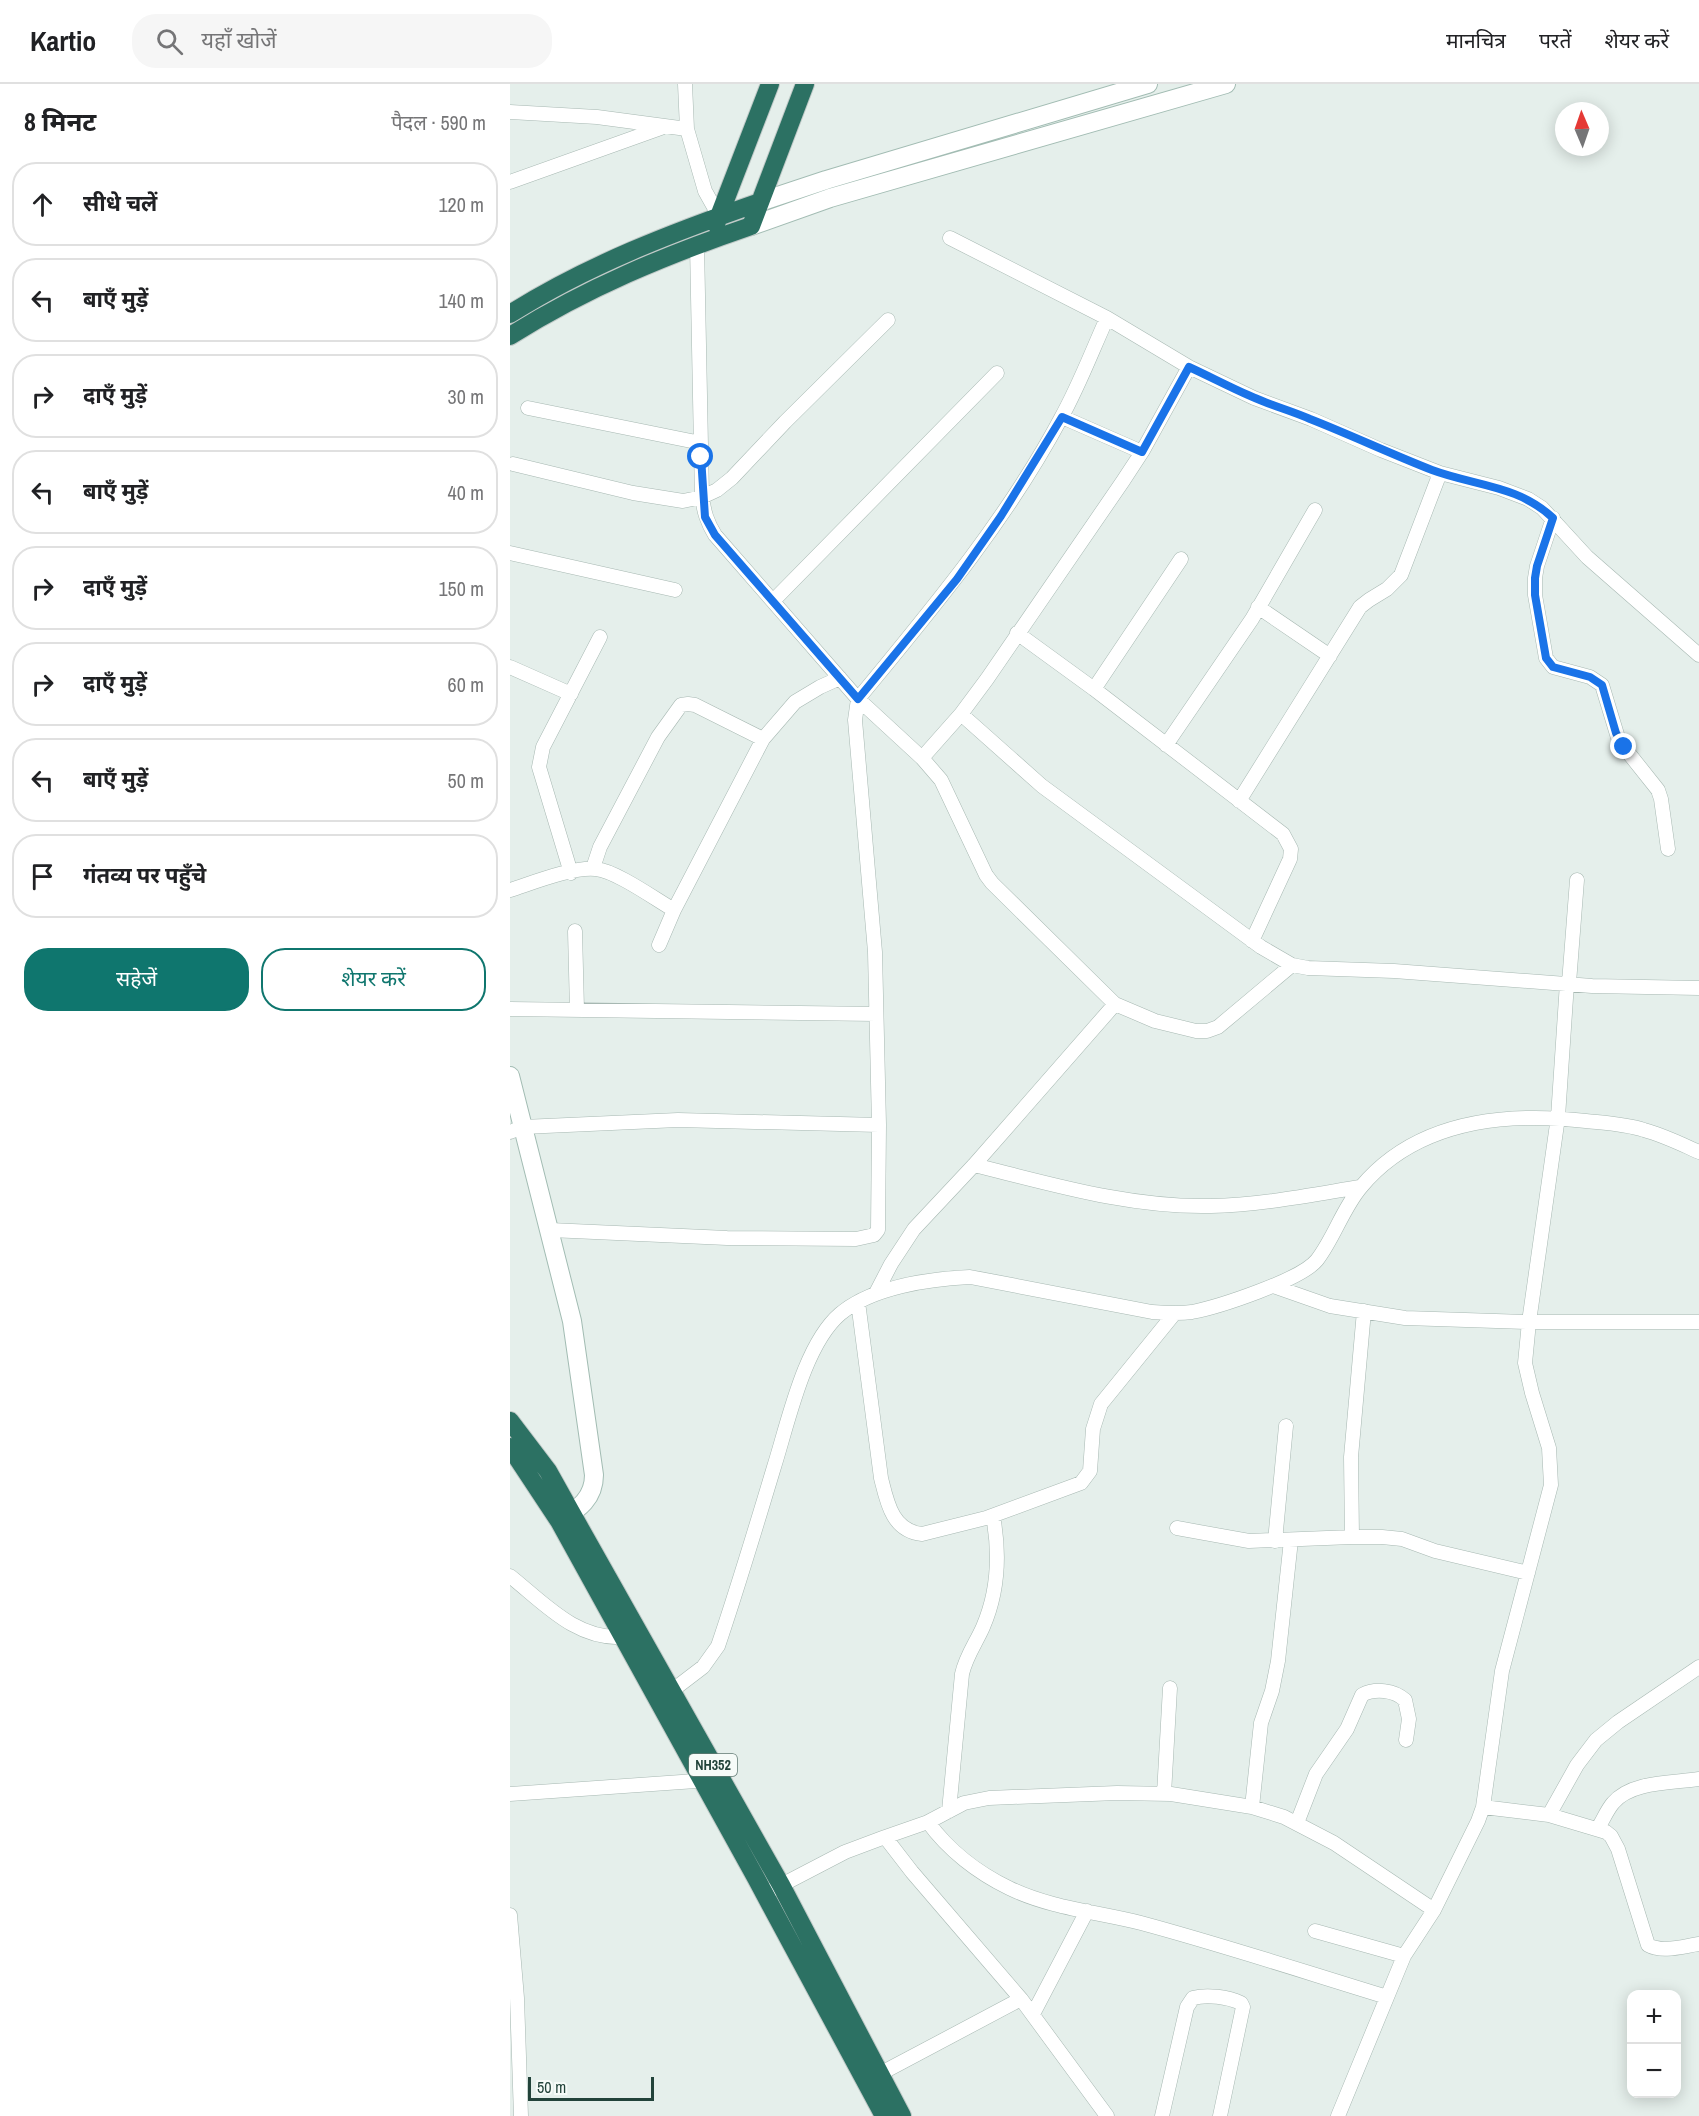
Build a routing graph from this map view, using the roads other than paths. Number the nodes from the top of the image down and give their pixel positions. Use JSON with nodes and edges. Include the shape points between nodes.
{"nodes":[{"id":1,"x":685,"y":84,"type":"edge"},
{"id":2,"x":770,"y":84,"type":"edge"},
{"id":3,"x":805,"y":84,"type":"edge"},
{"id":4,"x":1148,"y":84,"type":"edge"},
{"id":5,"x":1226,"y":84,"type":"edge"},
{"id":6,"x":510,"y":111,"type":"edge"},
{"id":7,"x":665,"y":126,"type":"junction"},
{"id":8,"x":687,"y":129,"type":"junction"},
{"id":9,"x":510,"y":182,"type":"edge"},
{"id":10,"x":760,"y":202,"type":"junction"},
{"id":11,"x":719,"y":216,"type":"junction"},
{"id":12,"x":751,"y":226,"type":"junction"},
{"id":13,"x":950,"y":238,"type":"dead end"},
{"id":14,"x":704,"y":242,"type":"junction"},
{"id":15,"x":510,"y":314,"type":"edge"},
{"id":16,"x":1107,"y":318,"type":"junction"},
{"id":17,"x":888,"y":320,"type":"dead end"},
{"id":18,"x":510,"y":336,"type":"edge"},
{"id":19,"x":1189,"y":367,"type":"junction"},
{"id":20,"x":997,"y":373,"type":"dead end"},
{"id":21,"x":528,"y":408,"type":"dead end"},
{"id":22,"x":1062,"y":417,"type":"junction"},
{"id":23,"x":700,"y":443,"type":"junction"},
{"id":24,"x":1142,"y":452,"type":"junction"},
{"id":25,"x":513,"y":464,"type":"dead end"},
{"id":26,"x":1440,"y":473,"type":"junction"},
{"id":27,"x":702,"y":497,"type":"junction"},
{"id":28,"x":1315,"y":510,"type":"dead end"},
{"id":29,"x":1553,"y":518,"type":"junction"},
{"id":30,"x":510,"y":553,"type":"edge"},
{"id":31,"x":1181,"y":559,"type":"dead end"},
{"id":32,"x":675,"y":590,"type":"dead end"},
{"id":33,"x":772,"y":600,"type":"junction"},
{"id":34,"x":1258,"y":608,"type":"junction"},
{"id":35,"x":1017,"y":633,"type":"junction"},
{"id":36,"x":600,"y":638,"type":"dead end"},
{"id":37,"x":1330,"y":656,"type":"junction"},
{"id":38,"x":1699,"y":656,"type":"edge"},
{"id":39,"x":510,"y":667,"type":"edge"},
{"id":40,"x":840,"y":678,"type":"junction"},
{"id":41,"x":1094,"y":689,"type":"junction"},
{"id":42,"x":571,"y":694,"type":"junction"},
{"id":43,"x":858,"y":699,"type":"junction"},
{"id":44,"x":961,"y":714,"type":"junction"},
{"id":45,"x":763,"y":739,"type":"junction"},
{"id":46,"x":1166,"y":745,"type":"junction"},
{"id":47,"x":922,"y":758,"type":"junction"},
{"id":48,"x":1239,"y":801,"type":"junction"},
{"id":49,"x":1668,"y":849,"type":"dead end"},
{"id":50,"x":593,"y":868,"type":"junction"},
{"id":51,"x":571,"y":873,"type":"junction"},
{"id":52,"x":1577,"y":880,"type":"dead end"},
{"id":53,"x":510,"y":890,"type":"edge"},
{"id":54,"x":674,"y":910,"type":"junction"},
{"id":55,"x":575,"y":931,"type":"dead end"},
{"id":56,"x":1252,"y":941,"type":"junction"},
{"id":57,"x":659,"y":945,"type":"dead end"},
{"id":58,"x":1292,"y":965,"type":"junction"},
{"id":59,"x":1567,"y":983,"type":"junction"},
{"id":60,"x":1699,"y":988,"type":"edge"},
{"id":61,"x":1114,"y":1004,"type":"junction"},
{"id":62,"x":510,"y":1009,"type":"edge"},
{"id":63,"x":577,"y":1010,"type":"junction"},
{"id":64,"x":876,"y":1014,"type":"junction"},
{"id":65,"x":510,"y":1076,"type":"edge"},
{"id":66,"x":1558,"y":1118,"type":"junction"},
{"id":67,"x":879,"y":1125,"type":"junction"},
{"id":68,"x":517,"y":1129,"type":"edge"},
{"id":69,"x":1699,"y":1152,"type":"edge"},
{"id":70,"x":974,"y":1165,"type":"junction"},
{"id":71,"x":1360,"y":1187,"type":"junction"},
{"id":72,"x":550,"y":1230,"type":"junction"},
{"id":73,"x":1273,"y":1286,"type":"junction"},
{"id":74,"x":876,"y":1293,"type":"junction"},
{"id":75,"x":858,"y":1302,"type":"junction"},
{"id":76,"x":1364,"y":1311,"type":"junction"},
{"id":77,"x":1174,"y":1314,"type":"junction"},
{"id":78,"x":1529,"y":1322,"type":"junction"},
{"id":79,"x":1699,"y":1322,"type":"edge"},
{"id":80,"x":510,"y":1421,"type":"edge"},
{"id":81,"x":1286,"y":1426,"type":"dead end"},
{"id":82,"x":510,"y":1448,"type":"edge"},
{"id":83,"x":993,"y":1516,"type":"junction"},
{"id":84,"x":565,"y":1517,"type":"junction"},
{"id":85,"x":1177,"y":1528,"type":"dead end"},
{"id":86,"x":1352,"y":1537,"type":"junction"},
{"id":87,"x":1291,"y":1540,"type":"junction"},
{"id":88,"x":1275,"y":1541,"type":"junction"},
{"id":89,"x":1528,"y":1573,"type":"junction"},
{"id":90,"x":510,"y":1576,"type":"edge"},
{"id":91,"x":622,"y":1637,"type":"junction"},
{"id":92,"x":1699,"y":1667,"type":"edge"},
{"id":93,"x":1170,"y":1688,"type":"dead end"},
{"id":94,"x":665,"y":1696,"type":"junction"},
{"id":95,"x":1406,"y":1740,"type":"dead end"},
{"id":96,"x":721,"y":1779,"type":"junction"},
{"id":97,"x":1699,"y":1779,"type":"edge"},
{"id":98,"x":702,"y":1780,"type":"junction"},
{"id":99,"x":510,"y":1794,"type":"edge"},
{"id":100,"x":1164,"y":1794,"type":"junction"},
{"id":101,"x":1252,"y":1807,"type":"junction"},
{"id":102,"x":1483,"y":1807,"type":"junction"},
{"id":103,"x":949,"y":1811,"type":"junction"},
{"id":104,"x":1549,"y":1815,"type":"junction"},
{"id":105,"x":928,"y":1822,"type":"junction"},
{"id":106,"x":1297,"y":1823,"type":"junction"},
{"id":107,"x":1598,"y":1828,"type":"junction"},
{"id":108,"x":885,"y":1837,"type":"junction"},
{"id":109,"x":781,"y":1885,"type":"junction"},
{"id":110,"x":765,"y":1894,"type":"junction"},
{"id":111,"x":1434,"y":1910,"type":"junction"},
{"id":112,"x":1087,"y":1911,"type":"junction"},
{"id":113,"x":510,"y":1915,"type":"edge"},
{"id":114,"x":1315,"y":1931,"type":"dead end"},
{"id":115,"x":1699,"y":1944,"type":"edge"},
{"id":116,"x":1404,"y":1956,"type":"junction"},
{"id":117,"x":1387,"y":1997,"type":"junction"},
{"id":118,"x":514,"y":1998,"type":"edge"},
{"id":119,"x":1022,"y":1999,"type":"junction"},
{"id":120,"x":1033,"y":2014,"type":"junction"},
{"id":121,"x":872,"y":2078,"type":"junction"},
{"id":122,"x":521,"y":2116,"type":"edge"},
{"id":123,"x":884,"y":2116,"type":"edge"},
{"id":124,"x":902,"y":2116,"type":"edge"},
{"id":125,"x":1107,"y":2116,"type":"edge"},
{"id":126,"x":1162,"y":2116,"type":"edge"},
{"id":127,"x":1220,"y":2116,"type":"edge"},
{"id":128,"x":1338,"y":2116,"type":"edge"}],
"edges":[{"from":1,"to":8,"type":"street"},
{"from":2,"to":11,"type":"highway"},
{"from":3,"to":10,"type":"highway"},
{"from":4,"to":10,"type":"main road"},
{"from":5,"to":12,"type":"main road","via":[[830,198]]},
{"from":6,"to":7,"type":"street"},
{"from":7,"to":8,"type":"street"},
{"from":7,"to":9,"type":"street"},
{"from":8,"to":11,"type":"street","via":[[705,191]]},
{"from":10,"to":11,"type":"highway"},
{"from":10,"to":12,"type":"highway"},
{"from":11,"to":14,"type":"highway"},
{"from":11,"to":15,"type":"highway","via":[[618,256]]},
{"from":12,"to":14,"type":"highway"},
{"from":13,"to":16,"type":"street"},
{"from":14,"to":18,"type":"highway","via":[[624,274]]},
{"from":14,"to":23,"type":"street"},
{"from":16,"to":19,"type":"street"},
{"from":16,"to":22,"type":"street"},
{"from":17,"to":27,"type":"street","via":[[732,478]]},
{"from":19,"to":24,"type":"street"},
{"from":19,"to":26,"type":"street","via":[[1254,398]]},
{"from":20,"to":33,"type":"street"},
{"from":21,"to":23,"type":"street"},
{"from":22,"to":24,"type":"street"},
{"from":22,"to":43,"type":"street","via":[[963,570]]},
{"from":23,"to":27,"type":"street"},
{"from":24,"to":35,"type":"street"},
{"from":25,"to":27,"type":"street","via":[[633,493],[682,501]]},
{"from":26,"to":29,"type":"street","via":[[1528,499]]},
{"from":26,"to":37,"type":"street","via":[[1401,575],[1387,590],[1360,607]]},
{"from":27,"to":33,"type":"street","via":[[705,517],[715,535]]},
{"from":28,"to":34,"type":"street"},
{"from":29,"to":38,"type":"street","via":[[1587,557]]},
{"from":29,"to":49,"type":"street","via":[[1535,578],[1546,658],[1553,667],[1590,677],[1602,685],[1619,741],[1658,790]]},
{"from":30,"to":32,"type":"street"},
{"from":31,"to":41,"type":"street"},
{"from":33,"to":40,"type":"street"},
{"from":34,"to":37,"type":"street"},
{"from":34,"to":46,"type":"street"},
{"from":35,"to":41,"type":"street"},
{"from":35,"to":44,"type":"street"},
{"from":36,"to":42,"type":"street"},
{"from":37,"to":48,"type":"street"},
{"from":39,"to":42,"type":"street"},
{"from":40,"to":43,"type":"street"},
{"from":40,"to":45,"type":"street","via":[[795,702]]},
{"from":41,"to":46,"type":"street"},
{"from":42,"to":51,"type":"street","via":[[539,761]]},
{"from":43,"to":47,"type":"street"},
{"from":43,"to":64,"type":"street","via":[[855,720],[875,952]]},
{"from":44,"to":47,"type":"street"},
{"from":44,"to":56,"type":"street","via":[[1042,786]]},
{"from":45,"to":50,"type":"street","via":[[695,705],[681,705],[658,737],[600,847]]},
{"from":45,"to":54,"type":"street"},
{"from":46,"to":48,"type":"street"},
{"from":47,"to":61,"type":"street","via":[[950,796],[992,883]]},
{"from":48,"to":56,"type":"street","via":[[1283,834],[1291,849],[1286,871]]},
{"from":50,"to":51,"type":"street"},
{"from":50,"to":54,"type":"street","via":[[608,872]]},
{"from":51,"to":53,"type":"street"},
{"from":52,"to":59,"type":"street"},
{"from":54,"to":57,"type":"street"},
{"from":55,"to":63,"type":"street"},
{"from":56,"to":58,"type":"street"},
{"from":58,"to":59,"type":"street"},
{"from":58,"to":61,"type":"street","via":[[1218,1027],[1207,1031],[1155,1021]]},
{"from":59,"to":60,"type":"street"},
{"from":59,"to":66,"type":"street"},
{"from":61,"to":70,"type":"street"},
{"from":62,"to":63,"type":"street"},
{"from":63,"to":64,"type":"street"},
{"from":64,"to":67,"type":"street"},
{"from":65,"to":68,"type":"main road"},
{"from":66,"to":69,"type":"street","via":[[1644,1130]]},
{"from":66,"to":71,"type":"street","via":[[1471,1122],[1437,1133],[1392,1158]]},
{"from":66,"to":78,"type":"street"},
{"from":67,"to":68,"type":"street","via":[[678,1120]]},
{"from":67,"to":72,"type":"street","via":[[880,1225],[874,1235],[866,1238],[727,1238]]},
{"from":68,"to":72,"type":"main road"},
{"from":70,"to":71,"type":"street","via":[[1088,1193],[1151,1203],[1211,1206],[1283,1200]]},
{"from":70,"to":74,"type":"street","via":[[914,1229]]},
{"from":71,"to":73,"type":"street","via":[[1309,1269]]},
{"from":72,"to":84,"type":"main road","via":[[572,1321],[594,1475],[592,1493]]},
{"from":73,"to":76,"type":"street","via":[[1330,1306]]},
{"from":73,"to":77,"type":"street"},
{"from":74,"to":75,"type":"street"},
{"from":74,"to":77,"type":"street","via":[[944,1278],[970,1277]]},
{"from":75,"to":83,"type":"street","via":[[881,1478],[895,1520],[922,1534]]},
{"from":75,"to":94,"type":"street","via":[[829,1327],[805,1370],[718,1646],[704,1667]]},
{"from":76,"to":78,"type":"street","via":[[1405,1318]]},
{"from":76,"to":86,"type":"street","via":[[1352,1457]]},
{"from":77,"to":83,"type":"street","via":[[1101,1404],[1093,1429],[1087,1478],[1074,1487]]},
{"from":78,"to":79,"type":"street"},
{"from":78,"to":89,"type":"street","via":[[1526,1363],[1549,1448],[1551,1485]]},
{"from":80,"to":84,"type":"highway","number":"NH352","via":[[548,1472]]},
{"from":81,"to":88,"type":"street"},
{"from":82,"to":84,"type":"highway","number":"NH352"},
{"from":83,"to":103,"type":"street","via":[[996,1588],[962,1674]]},
{"from":84,"to":91,"type":"highway","number":"NH352"},
{"from":84,"to":94,"type":"highway","number":"NH352"},
{"from":85,"to":88,"type":"street","via":[[1249,1541]]},
{"from":86,"to":87,"type":"street"},
{"from":86,"to":89,"type":"street","via":[[1402,1539]]},
{"from":87,"to":88,"type":"street"},
{"from":87,"to":101,"type":"street","via":[[1276,1678],[1261,1723]]},
{"from":89,"to":102,"type":"street","via":[[1502,1671]]},
{"from":90,"to":91,"type":"street","via":[[574,1627],[600,1636]]},
{"from":91,"to":94,"type":"highway","number":"NH352"},
{"from":92,"to":104,"type":"street","via":[[1596,1740]]},
{"from":93,"to":100,"type":"street"},
{"from":94,"to":96,"type":"highway","number":"NH352"},
{"from":94,"to":98,"type":"highway","number":"NH352"},
{"from":95,"to":106,"type":"street","via":[[1405,1700],[1397,1694],[1376,1691],[1362,1695],[1347,1729],[1316,1774]]},
{"from":96,"to":98,"type":"street"},
{"from":96,"to":109,"type":"highway","number":"NH352"},
{"from":97,"to":107,"type":"street","via":[[1620,1796]]},
{"from":98,"to":99,"type":"street"},
{"from":98,"to":110,"type":"highway","number":"NH352"},
{"from":100,"to":101,"type":"street"},
{"from":100,"to":103,"type":"street","via":[[989,1798]]},
{"from":101,"to":106,"type":"street"},
{"from":102,"to":104,"type":"street"},
{"from":102,"to":111,"type":"street"},
{"from":103,"to":105,"type":"street"},
{"from":104,"to":107,"type":"street"},
{"from":105,"to":108,"type":"street"},
{"from":105,"to":112,"type":"street","via":[[946,1845],[1007,1887],[1032,1898]]},
{"from":106,"to":111,"type":"street"},
{"from":107,"to":115,"type":"street","via":[[1615,1841],[1648,1945],[1661,1949]]},
{"from":108,"to":109,"type":"street","via":[[845,1852]]},
{"from":108,"to":119,"type":"street"},
{"from":109,"to":110,"type":"street"},
{"from":109,"to":121,"type":"highway","number":"NH352"},
{"from":110,"to":121,"type":"highway","number":"NH352"},
{"from":111,"to":116,"type":"street"},
{"from":112,"to":117,"type":"street","via":[[1141,1923]]},
{"from":112,"to":120,"type":"street"},
{"from":113,"to":118,"type":"street"},
{"from":114,"to":116,"type":"street"},
{"from":116,"to":117,"type":"street"},
{"from":117,"to":128,"type":"street"},
{"from":118,"to":122,"type":"street"},
{"from":119,"to":120,"type":"street"},
{"from":119,"to":121,"type":"street"},
{"from":120,"to":125,"type":"street"},
{"from":121,"to":123,"type":"highway","number":"NH352"},
{"from":121,"to":124,"type":"highway","number":"NH352"},
{"from":126,"to":127,"type":"street","via":[[1187,2007],[1198,1996],[1233,2000],[1243,2007]]}]}
